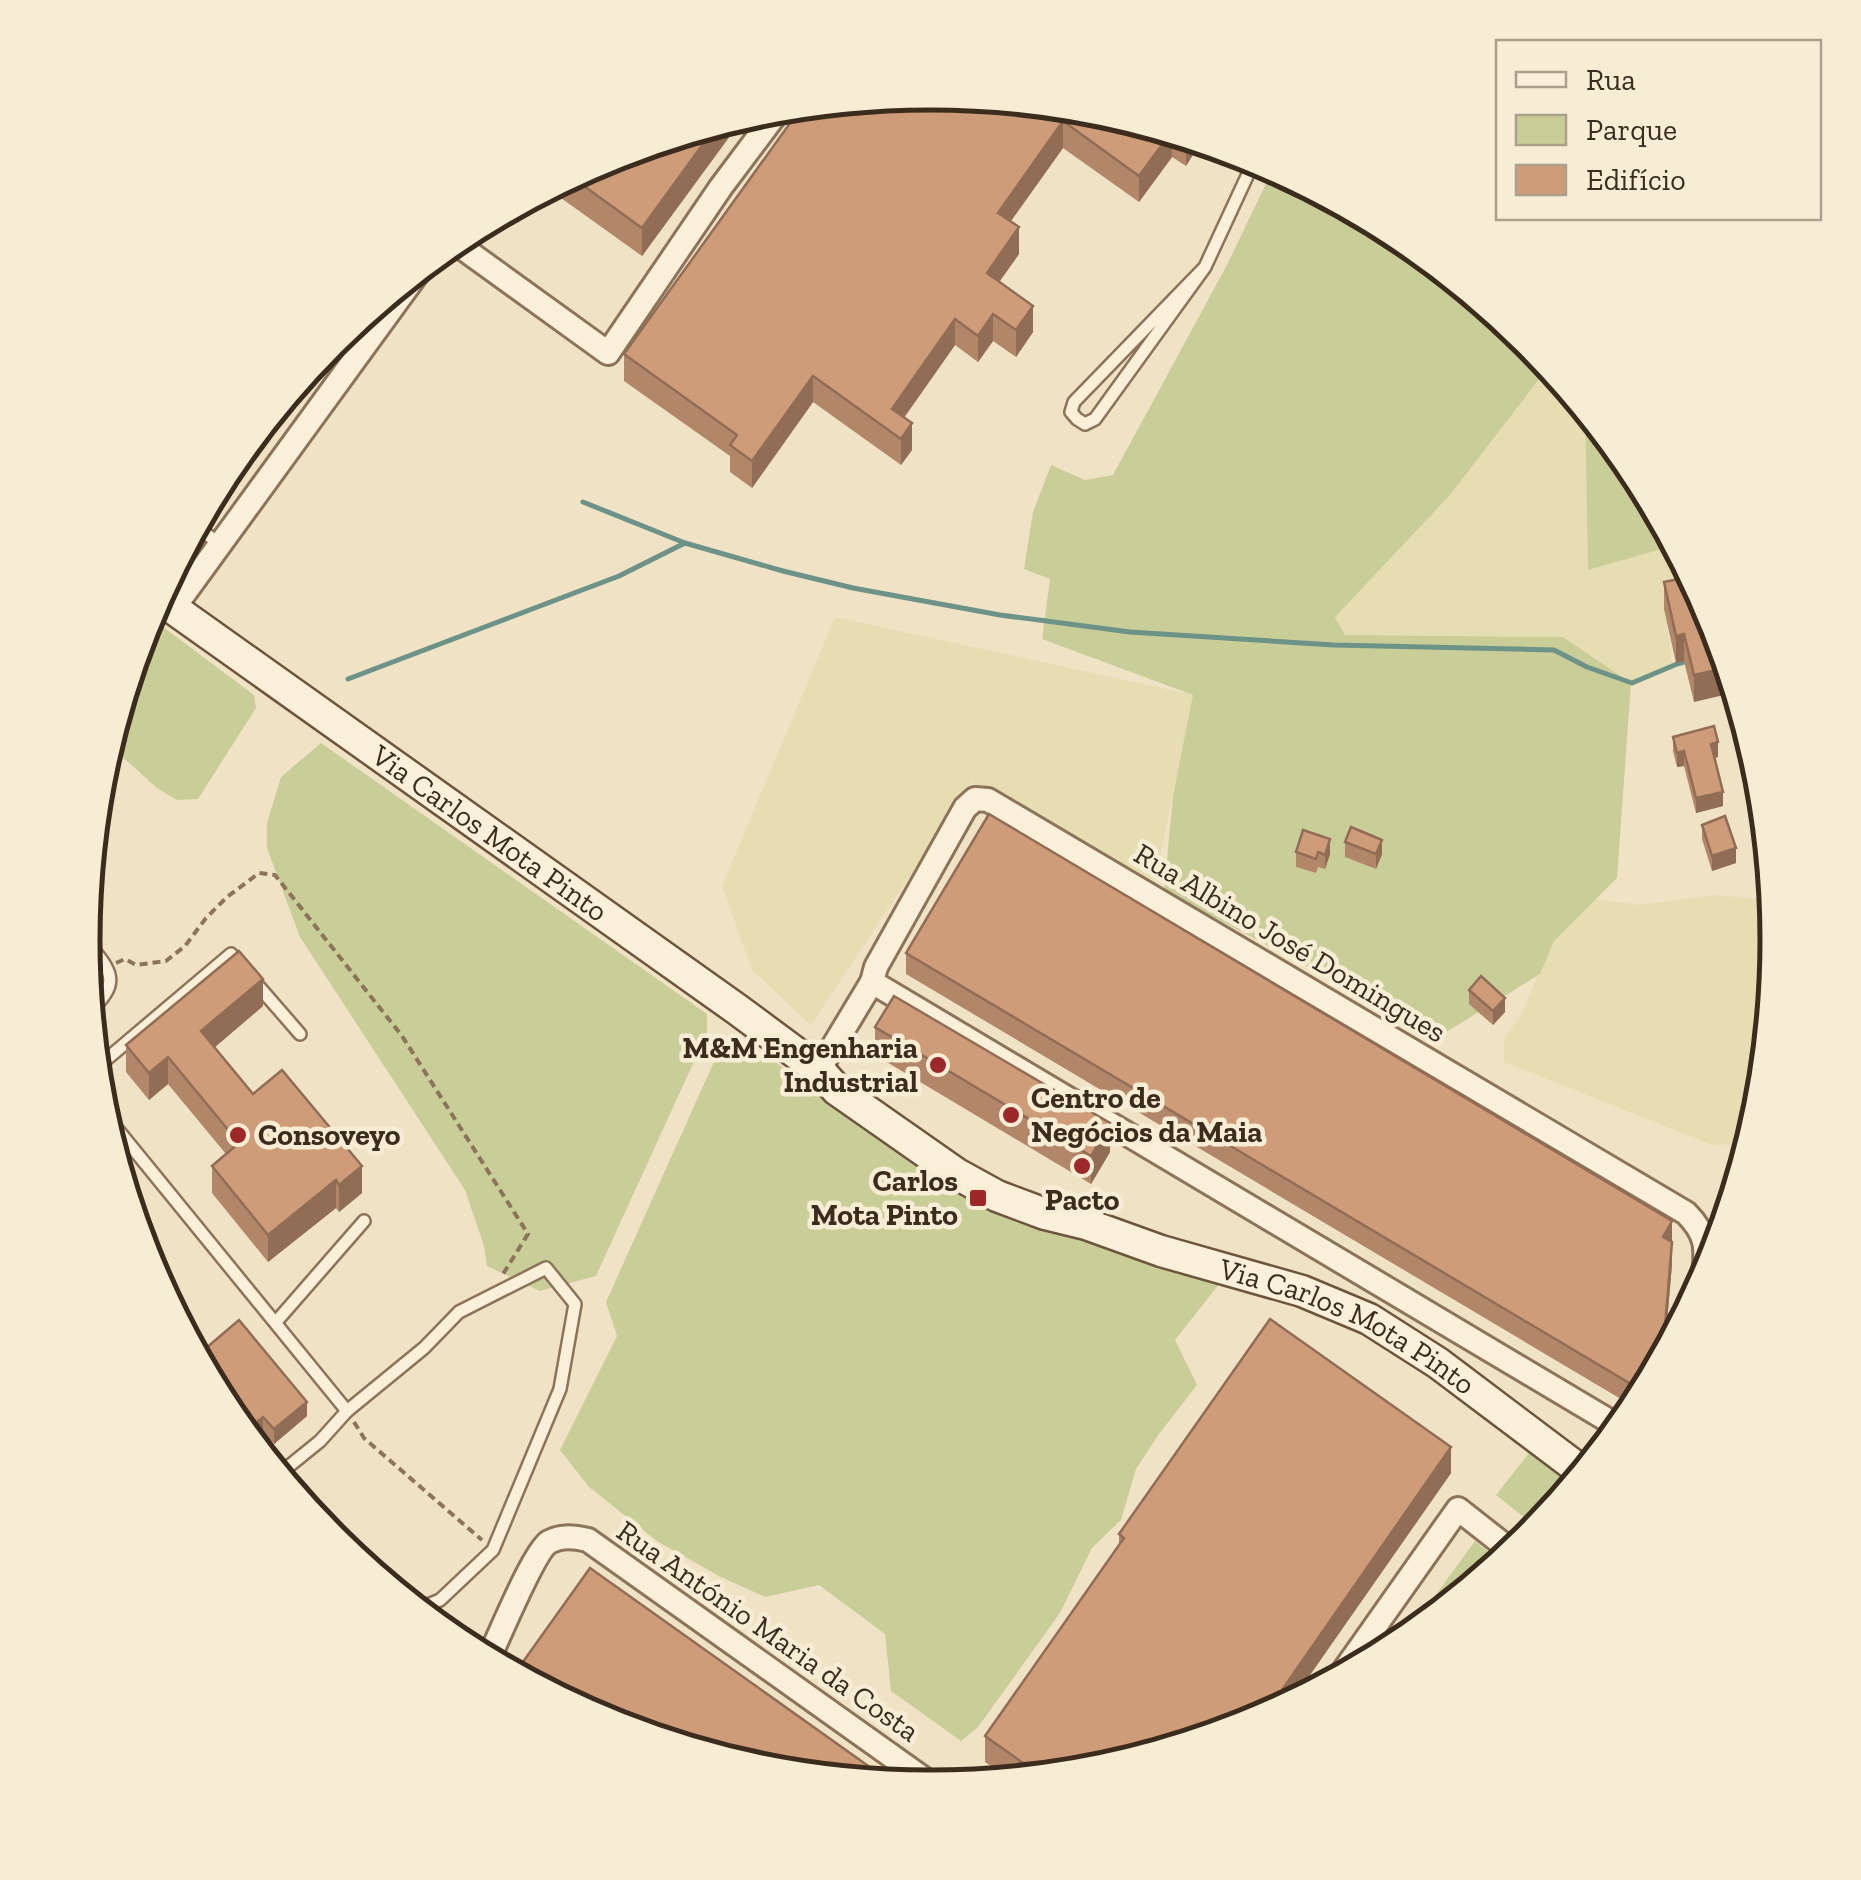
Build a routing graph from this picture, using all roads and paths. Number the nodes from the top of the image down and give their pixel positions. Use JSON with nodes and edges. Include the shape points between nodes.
{"nodes":[{"id":1,"x":766,"y":125,"type":"edge"},
{"id":2,"x":1248,"y":173,"type":"edge"},
{"id":3,"x":467,"y":251,"type":"edge"},
{"id":4,"x":1205,"y":266,"type":"junction"},
{"id":5,"x":391,"y":309,"type":"edge"},
{"id":6,"x":206,"y":534,"type":"edge"},
{"id":7,"x":220,"y":544,"type":"junction"},
{"id":8,"x":179,"y":588,"type":"edge"},
{"id":9,"x":170,"y":607,"type":"edge"},
{"id":10,"x":101,"y":960,"type":"edge"},
{"id":11,"x":106,"y":967,"type":"junction"},
{"id":12,"x":872,"y":982,"type":"junction"},
{"id":13,"x":102,"y":999,"type":"edge"},
{"id":14,"x":300,"y":1034,"type":"dead end"},
{"id":15,"x":108,"y":1057,"type":"edge"},
{"id":16,"x":819,"y":1070,"type":"junction"},
{"id":17,"x":124,"y":1137,"type":"edge"},
{"id":18,"x":364,"y":1221,"type":"dead end"},
{"id":19,"x":1705,"y":1240,"type":"edge"},
{"id":20,"x":489,"y":1295,"type":"junction"},
{"id":21,"x":276,"y":1322,"type":"junction"},
{"id":22,"x":347,"y":1412,"type":"junction"},
{"id":23,"x":1608,"y":1420,"type":"edge"},
{"id":24,"x":288,"y":1466,"type":"edge"},
{"id":25,"x":1573,"y":1466,"type":"edge"},
{"id":26,"x":1501,"y":1542,"type":"edge"},
{"id":27,"x":493,"y":1550,"type":"junction"},
{"id":28,"x":431,"y":1604,"type":"edge"},
{"id":29,"x":494,"y":1646,"type":"edge"},
{"id":30,"x":1357,"y":1652,"type":"edge"},
{"id":31,"x":910,"y":1770,"type":"edge"}],
"edges":[{"from":1,"to":3,"type":"street","via":[[608,353]]},
{"from":2,"to":4,"type":"lane"},
{"from":4,"to":4,"type":"lane","via":[[1074,402],[1077,420],[1095,419]]},
{"from":5,"to":7,"type":"street"},
{"from":6,"to":7,"type":"lane"},
{"from":7,"to":8,"type":"street"},
{"from":9,"to":16,"type":"main road","name":"Via Carlos Mota Pinto"},
{"from":10,"to":11,"type":"lane"},
{"from":11,"to":13,"type":"lane","via":[[111,980]]},
{"from":11,"to":20,"type":"path","via":[[126,959],[136,965],[166,961],[227,897],[259,872],[275,875],[402,1036],[528,1234]]},
{"from":12,"to":16,"type":"street","name":"Rua Albino José Domingues"},
{"from":12,"to":19,"type":"street","name":"Rua Albino José Domingues","via":[[965,808],[975,799],[988,800],[1686,1213]]},
{"from":12,"to":23,"type":"street"},
{"from":14,"to":15,"type":"lane","via":[[231,954]]},
{"from":16,"to":25,"type":"main road","name":"Via Carlos Mota Pinto","via":[[845,1074],[947,1144],[1086,1224],[1302,1290],[1370,1319]]},
{"from":17,"to":21,"type":"lane"},
{"from":18,"to":21,"type":"lane"},
{"from":20,"to":22,"type":"lane","via":[[459,1312]]},
{"from":20,"to":27,"type":"lane","via":[[546,1268],[576,1304],[560,1388]]},
{"from":21,"to":22,"type":"lane"},
{"from":22,"to":24,"type":"lane"},
{"from":22,"to":27,"type":"path","via":[[364,1438]]},
{"from":26,"to":30,"type":"street","via":[[1458,1509]]},
{"from":27,"to":28,"type":"lane"},
{"from":29,"to":31,"type":"street","name":"Rua António Maria da Costa","via":[[541,1548],[574,1537],[597,1545]]}]}
